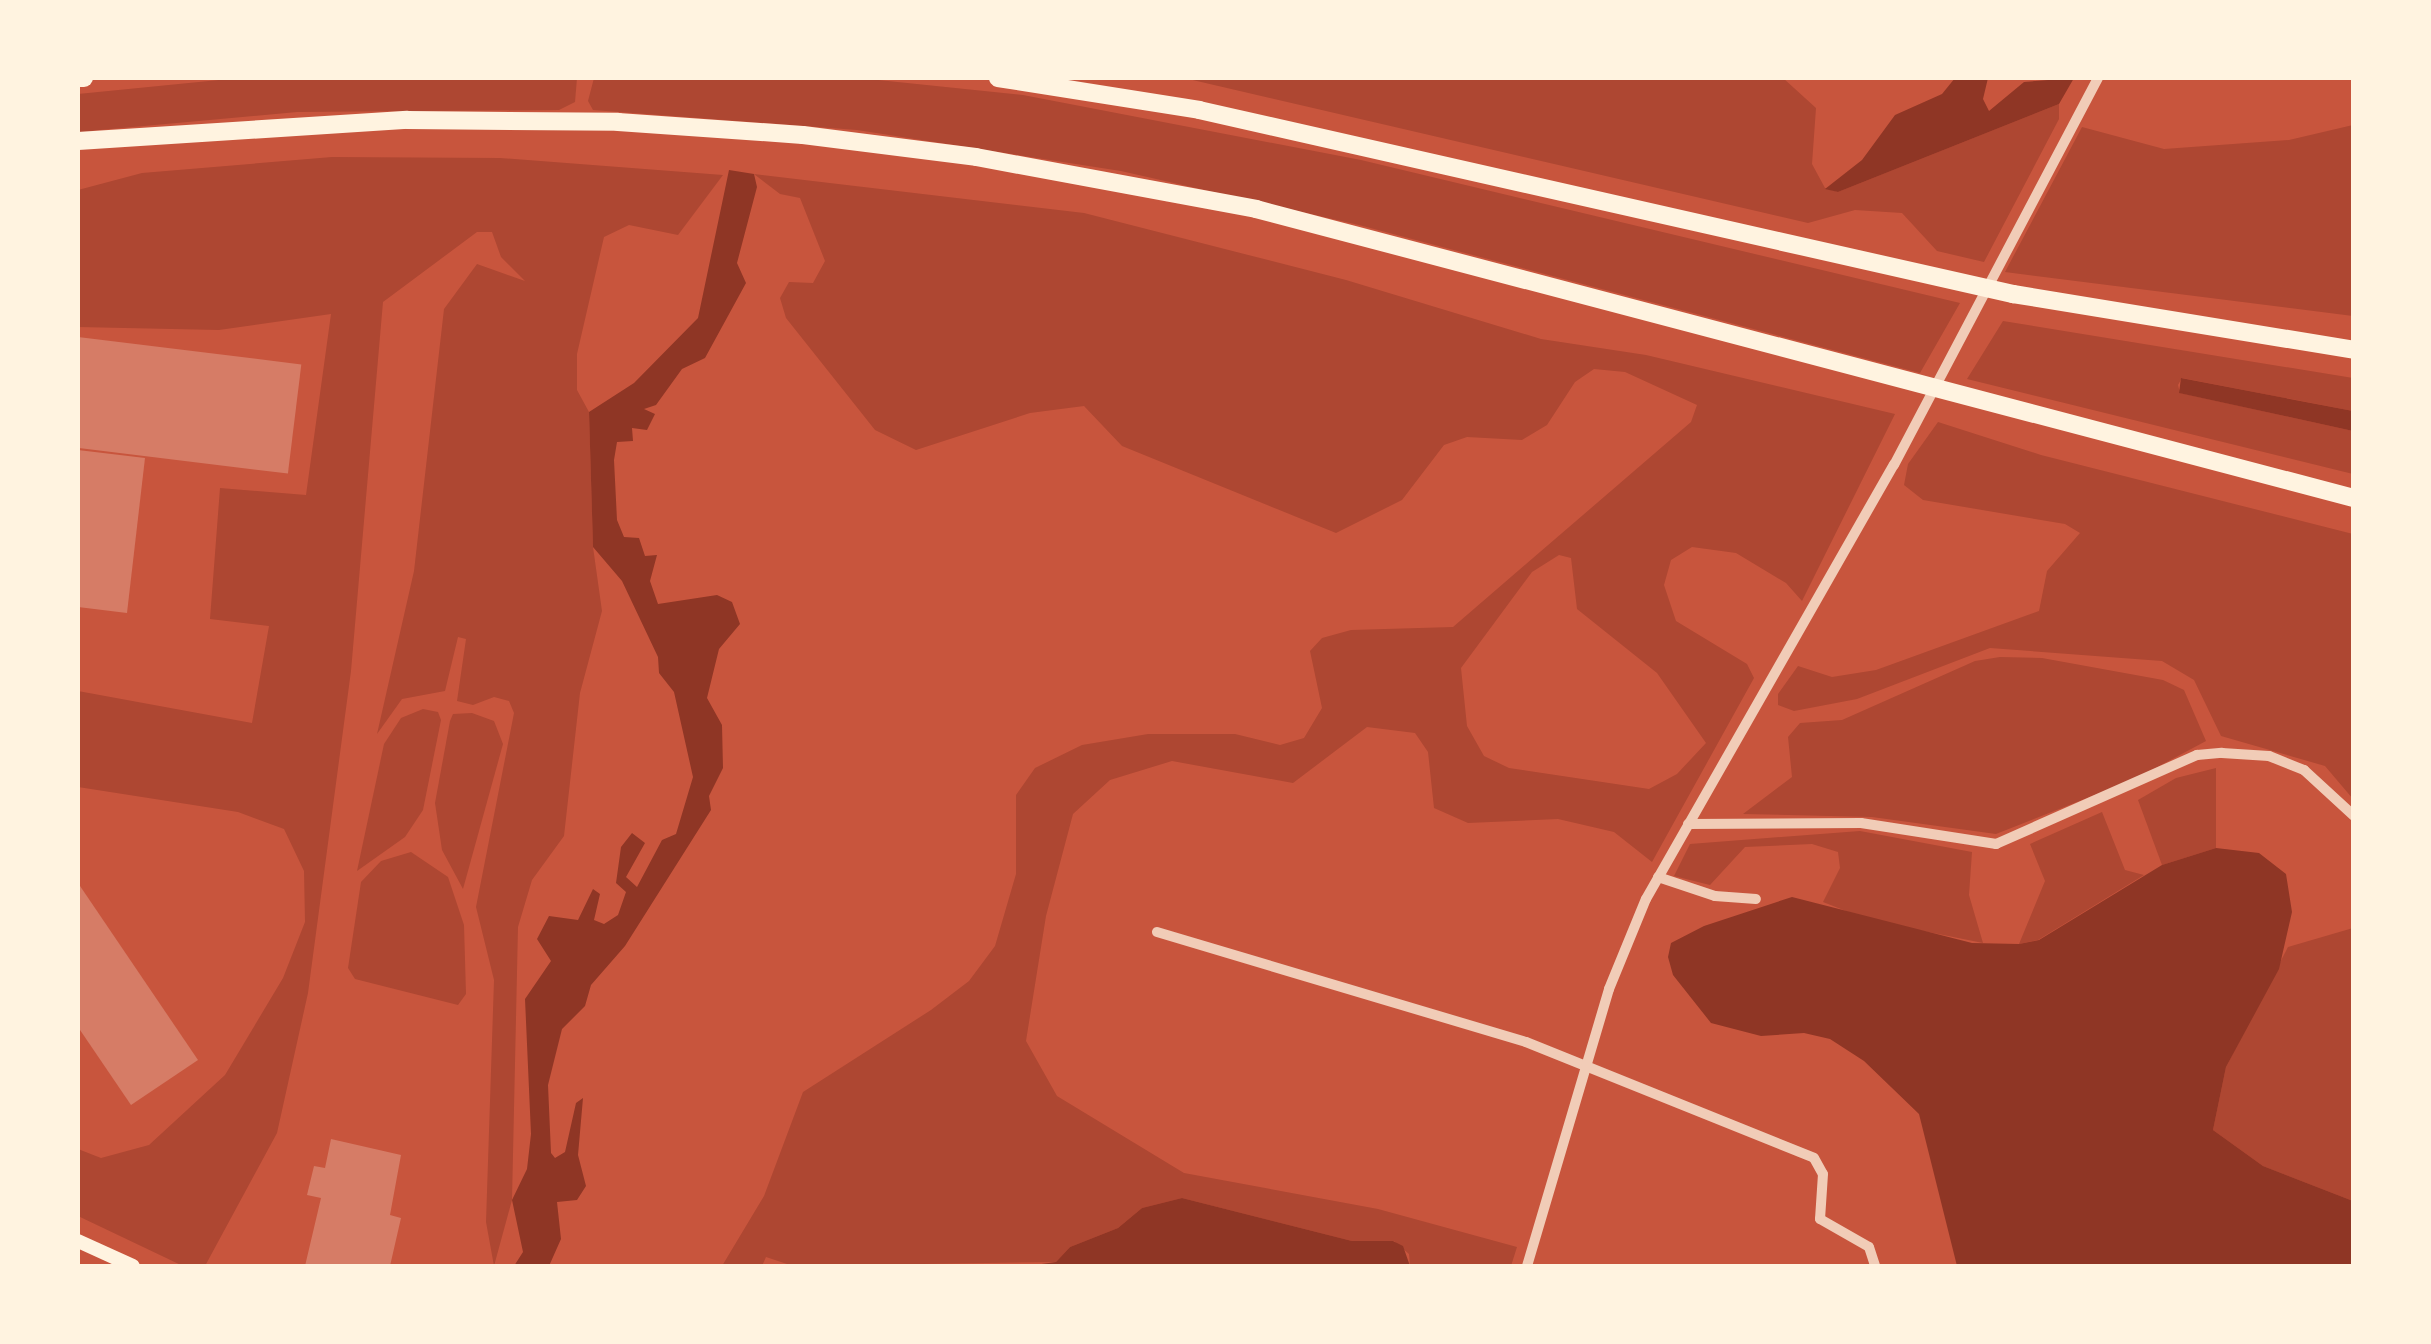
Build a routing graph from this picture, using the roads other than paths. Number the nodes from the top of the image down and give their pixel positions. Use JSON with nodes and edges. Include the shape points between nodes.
{"nodes":[{"id":1,"x":998,"y":78,"type":"edge"},
{"id":2,"x":2098,"y":78,"type":"edge"},
{"id":3,"x":78,"y":141,"type":"edge"},
{"id":4,"x":2354,"y":350,"type":"edge"},
{"id":5,"x":2354,"y":498,"type":"edge"},
{"id":6,"x":2354,"y":816,"type":"edge"},
{"id":7,"x":1688,"y":824,"type":"junction"},
{"id":8,"x":1658,"y":878,"type":"junction"},
{"id":9,"x":1756,"y":899,"type":"dead end"},
{"id":10,"x":1156,"y":932,"type":"dead end"},
{"id":11,"x":1588,"y":1069,"type":"junction"},
{"id":12,"x":78,"y":1241,"type":"edge"},
{"id":13,"x":133,"y":1266,"type":"edge"},
{"id":14,"x":1528,"y":1266,"type":"edge"},
{"id":15,"x":1876,"y":1266,"type":"edge"}],
"edges":[{"from":1,"to":4,"type":"highway","via":[[1198,110],[2014,294]]},
{"from":2,"to":7,"type":"street","via":[[1894,465]]},
{"from":3,"to":5,"type":"highway","via":[[407,120],[618,122],[860,141],[1217,200]]},
{"from":6,"to":7,"type":"street","via":[[2304,770],[2269,756],[2222,753],[2198,756],[1996,844],[1862,822]]},
{"from":7,"to":8,"type":"street"},
{"from":8,"to":9,"type":"street","via":[[1715,896]]},
{"from":8,"to":11,"type":"street","via":[[1626,942]]},
{"from":10,"to":11,"type":"street","via":[[1526,1042]]},
{"from":11,"to":14,"type":"street"},
{"from":11,"to":15,"type":"street","via":[[1814,1158],[1823,1174],[1820,1220],[1869,1247]]},
{"from":12,"to":13,"type":"main road"}]}
